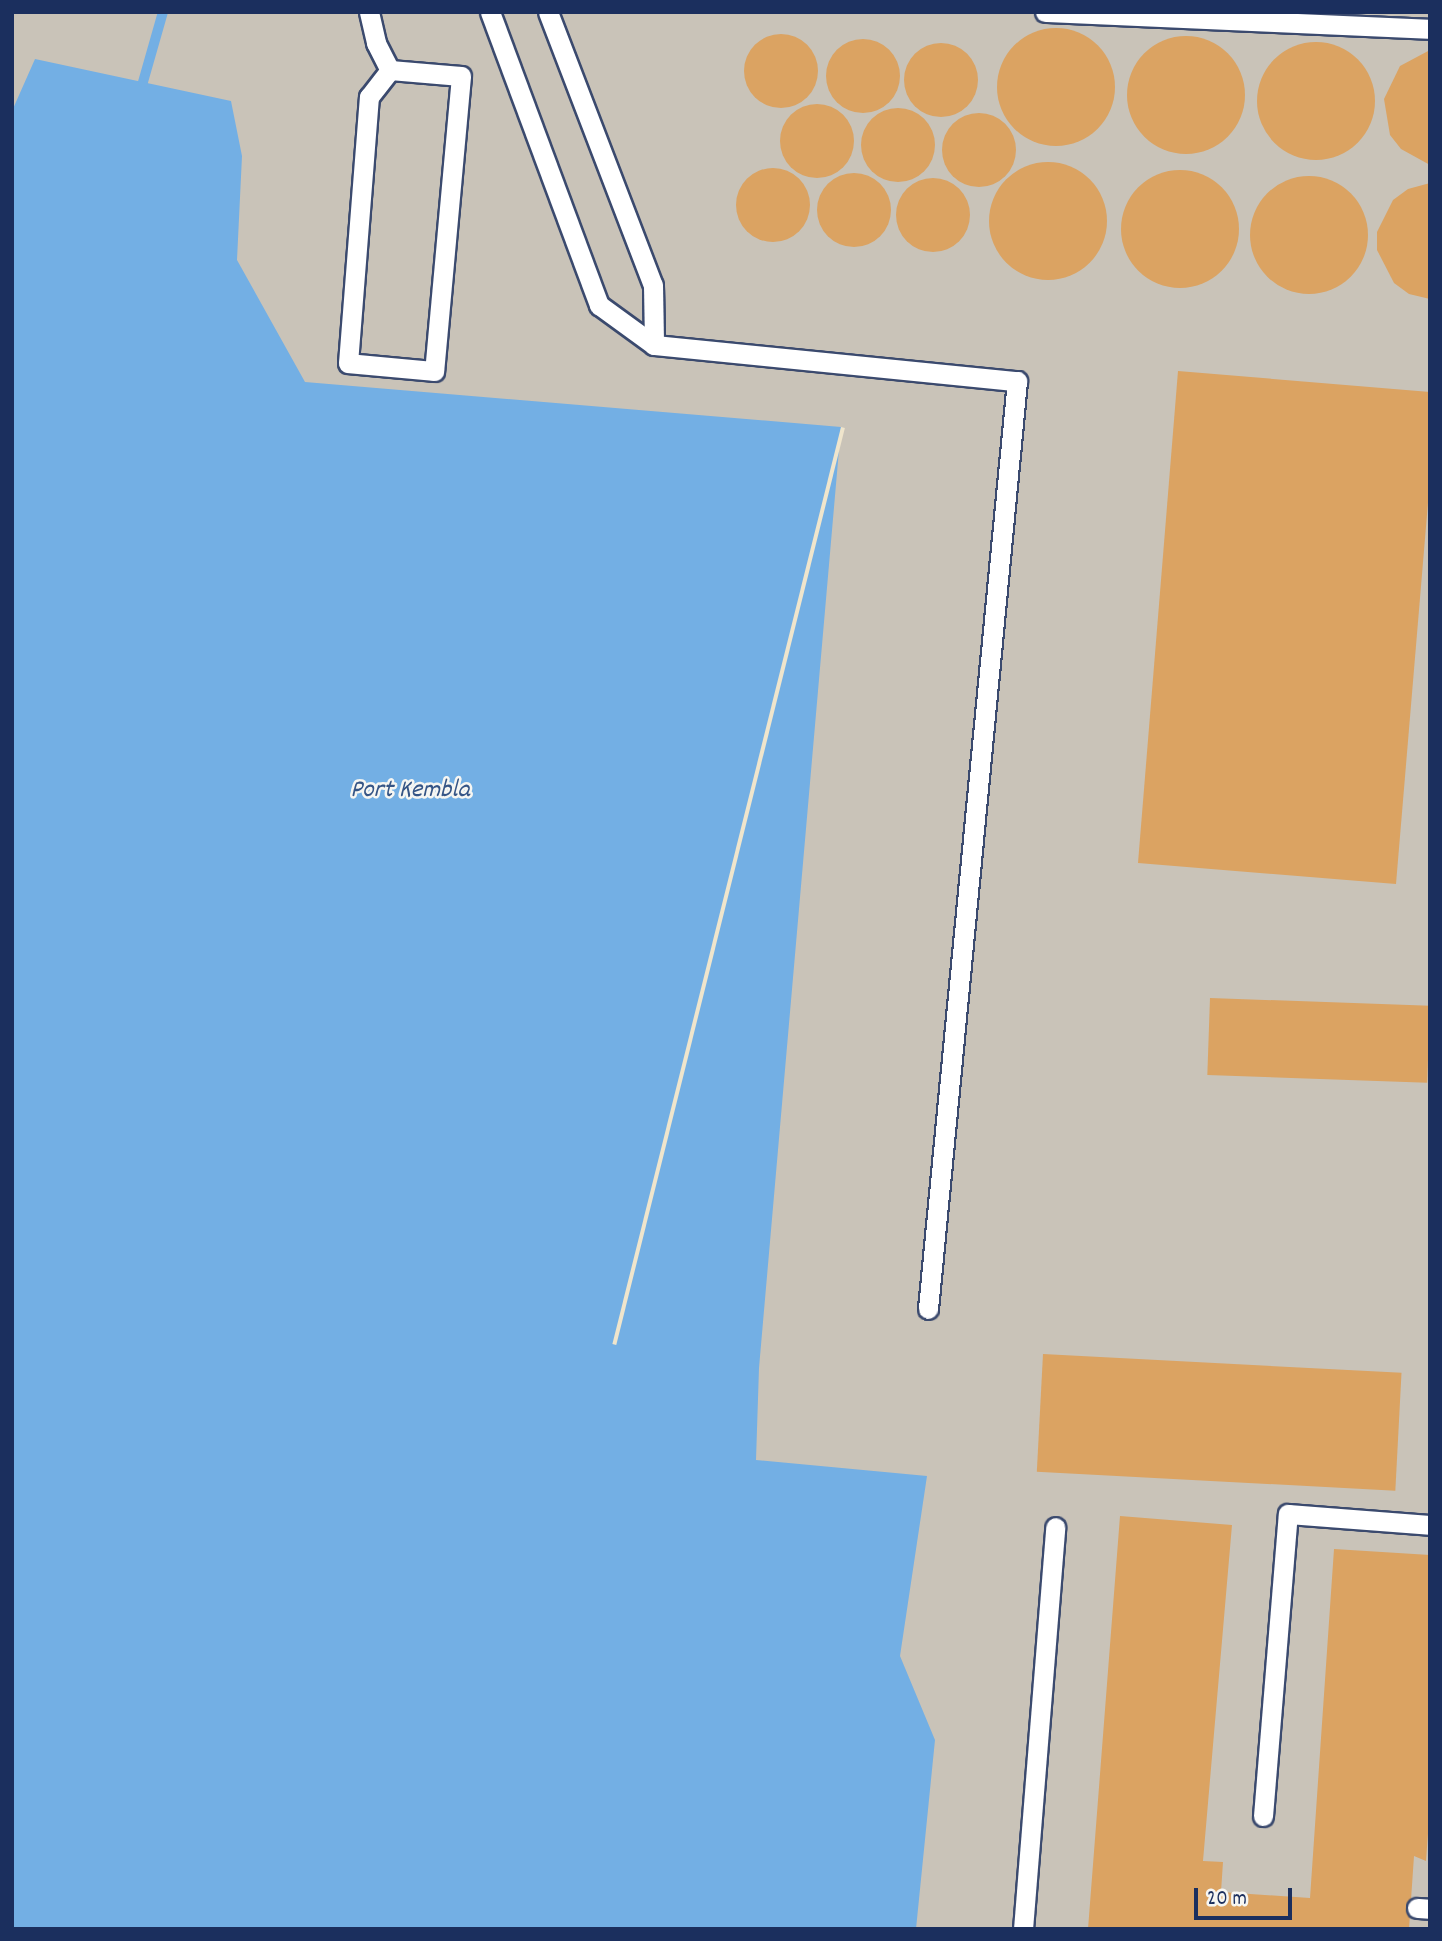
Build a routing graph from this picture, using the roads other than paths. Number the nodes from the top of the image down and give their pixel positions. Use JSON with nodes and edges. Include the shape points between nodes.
{"nodes":[{"id":1,"x":369,"y":12,"type":"edge"},
{"id":2,"x":490,"y":12,"type":"edge"},
{"id":3,"x":548,"y":12,"type":"edge"},
{"id":4,"x":1045,"y":12,"type":"edge"},
{"id":5,"x":1430,"y":29,"type":"edge"},
{"id":6,"x":390,"y":70,"type":"junction"},
{"id":7,"x":654,"y":345,"type":"junction"},
{"id":8,"x":928,"y":1309,"type":"dead end"},
{"id":9,"x":1430,"y":1525,"type":"edge"},
{"id":10,"x":1055,"y":1527,"type":"dead end"},
{"id":11,"x":1263,"y":1816,"type":"dead end"},
{"id":12,"x":1023,"y":1929,"type":"edge"}],
"edges":[{"from":1,"to":6,"type":"lane","via":[[376,44]]},
{"from":2,"to":7,"type":"lane","via":[[599,305]]},
{"from":3,"to":7,"type":"lane","via":[[653,285]]},
{"from":4,"to":5,"type":"lane"},
{"from":6,"to":6,"type":"lane","via":[[461,76],[434,371],[348,363],[369,97]]},
{"from":7,"to":8,"type":"lane","via":[[1017,381]]},
{"from":9,"to":11,"type":"lane","via":[[1288,1514]]},
{"from":10,"to":12,"type":"lane"}]}
